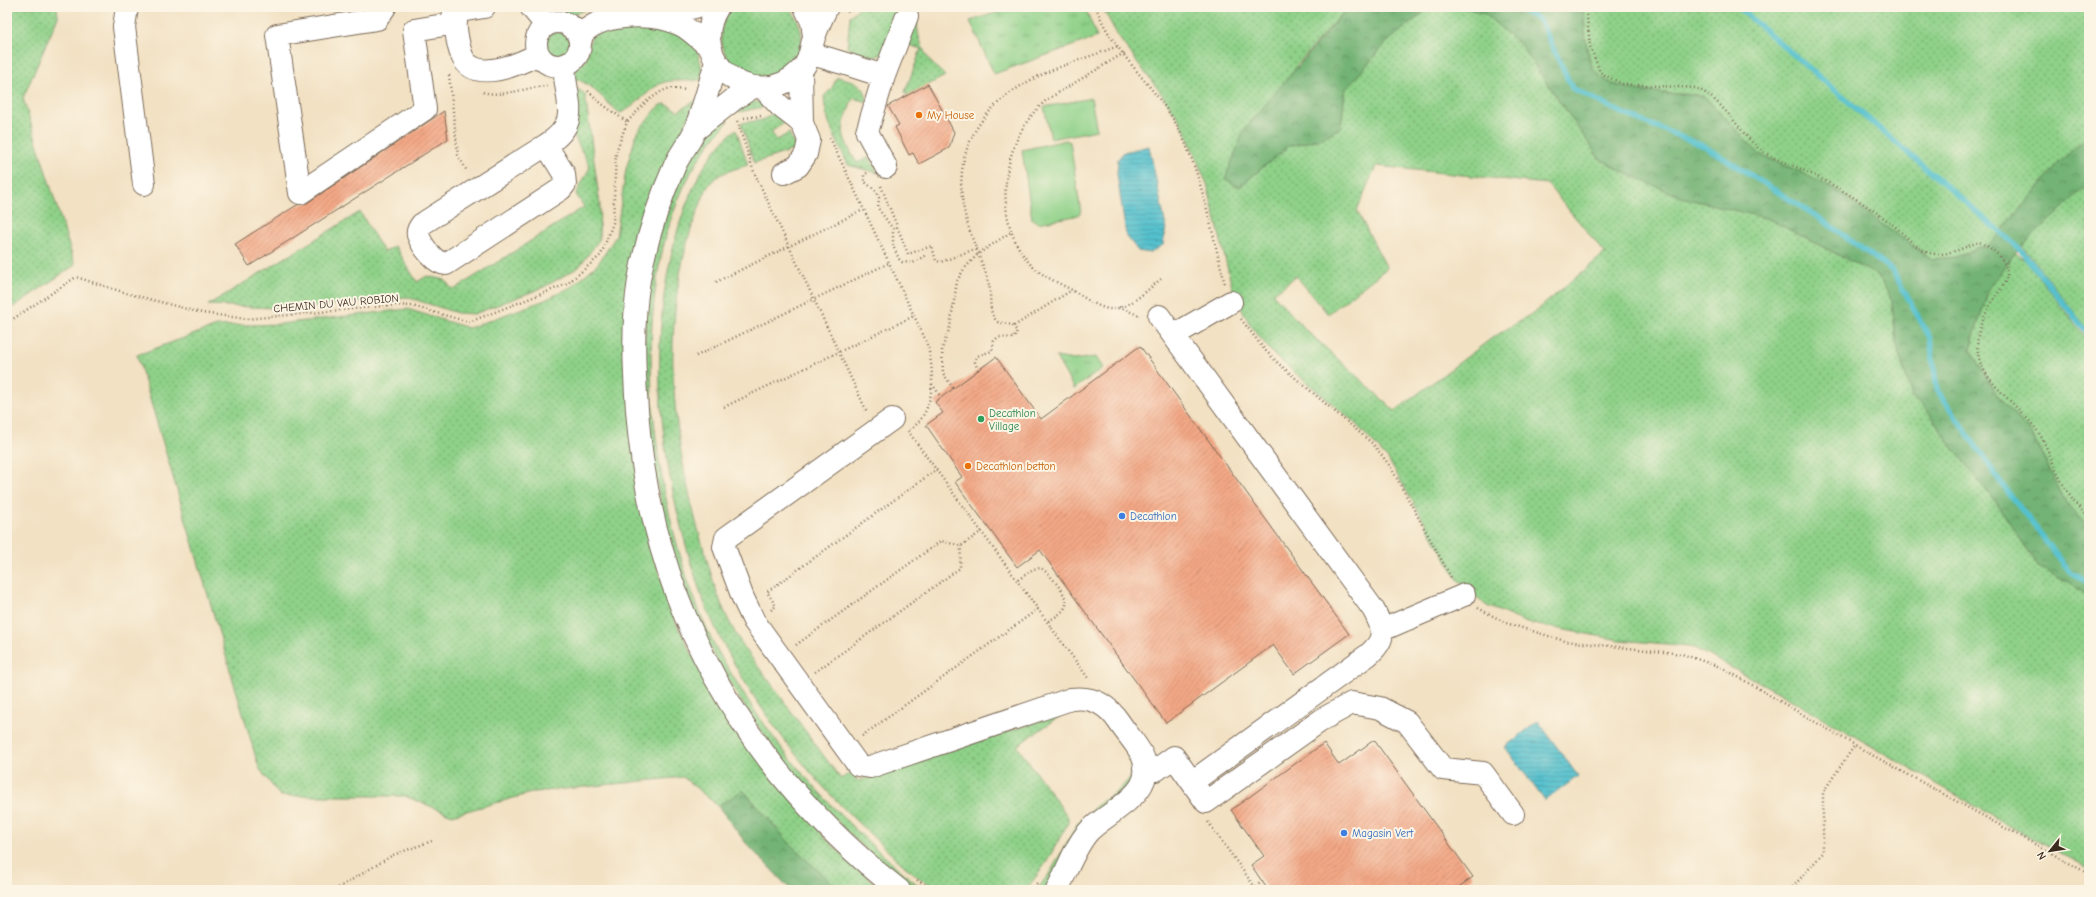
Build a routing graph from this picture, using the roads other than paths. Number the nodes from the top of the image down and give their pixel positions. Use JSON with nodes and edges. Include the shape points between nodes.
{"nodes":[{"id":1,"x":127,"y":7,"type":"edge"},
{"id":2,"x":385,"y":7,"type":"edge"},
{"id":3,"x":531,"y":7,"type":"edge"},
{"id":4,"x":610,"y":7,"type":"edge"},
{"id":5,"x":669,"y":7,"type":"edge"},
{"id":6,"x":695,"y":7,"type":"edge"},
{"id":7,"x":718,"y":7,"type":"edge"},
{"id":8,"x":805,"y":7,"type":"edge"},
{"id":9,"x":828,"y":7,"type":"edge"},
{"id":10,"x":462,"y":12,"type":"edge"},
{"id":11,"x":906,"y":16,"type":"dead end"},
{"id":12,"x":546,"y":25,"type":"junction"},
{"id":13,"x":574,"y":34,"type":"junction"},
{"id":14,"x":538,"y":54,"type":"junction"},
{"id":15,"x":809,"y":54,"type":"junction"},
{"id":16,"x":713,"y":55,"type":"junction"},
{"id":17,"x":564,"y":74,"type":"junction"},
{"id":18,"x":884,"y":76,"type":"junction"},
{"id":19,"x":758,"y":88,"type":"junction"},
{"id":20,"x":722,"y":107,"type":"junction"},
{"id":21,"x":802,"y":123,"type":"junction"},
{"id":22,"x":546,"y":145,"type":"junction"},
{"id":23,"x":784,"y":173,"type":"dead end"},
{"id":24,"x":880,"y":175,"type":"road end"},
{"id":25,"x":144,"y":184,"type":"dead end"},
{"id":26,"x":1231,"y":302,"type":"road end"},
{"id":27,"x":1159,"y":316,"type":"dead end"},
{"id":28,"x":1174,"y":335,"type":"junction"},
{"id":29,"x":889,"y":421,"type":"road end"},
{"id":30,"x":1464,"y":595,"type":"road end"},
{"id":31,"x":1382,"y":630,"type":"junction"},
{"id":32,"x":1144,"y":769,"type":"junction"},
{"id":33,"x":1192,"y":782,"type":"junction"},
{"id":34,"x":1513,"y":814,"type":"dead end"},
{"id":35,"x":1049,"y":884,"type":"edge"},
{"id":36,"x":899,"y":890,"type":"edge"}],
"edges":[{"from":1,"to":25,"type":"street","via":[[124,27]]},
{"from":2,"to":10,"type":"street","via":[[377,19],[277,35],[300,193],[426,109],[414,30]]},
{"from":3,"to":12,"type":"street"},
{"from":4,"to":13,"type":"street"},
{"from":5,"to":6,"type":"street"},
{"from":7,"to":16,"type":"street","via":[[709,31]]},
{"from":8,"to":15,"type":"street","via":[[812,22]]},
{"from":9,"to":15,"type":"street"},
{"from":10,"to":14,"type":"street","via":[[460,49],[471,68],[480,71],[494,70]]},
{"from":11,"to":18,"type":"street"},
{"from":12,"to":13,"type":"street","via":[[561,22]]},
{"from":12,"to":14,"type":"street","via":[[538,34]]},
{"from":13,"to":16,"type":"street","via":[[583,33],[591,27],[616,18],[632,16],[667,20],[682,26]]},
{"from":13,"to":17,"type":"street","via":[[576,56]]},
{"from":14,"to":17,"type":"street","via":[[545,63]]},
{"from":15,"to":18,"type":"street"},
{"from":15,"to":19,"type":"street","via":[[784,83]]},
{"from":15,"to":21,"type":"street"},
{"from":16,"to":19,"type":"street","via":[[725,73],[736,81]]},
{"from":16,"to":20,"type":"street"},
{"from":17,"to":22,"type":"street","via":[[570,117],[562,133]]},
{"from":18,"to":24,"type":"street","via":[[867,132]]},
{"from":19,"to":20,"type":"street"},
{"from":19,"to":21,"type":"street"},
{"from":20,"to":36,"type":"street","via":[[695,130],[665,187],[639,280],[634,349],[638,428],[659,537],[670,576],[694,639],[742,722],[807,804],[854,852]]},
{"from":21,"to":23,"type":"street","via":[[809,140],[806,154],[798,166]]},
{"from":22,"to":22,"type":"street","via":[[422,224],[418,229],[418,235],[434,260],[446,264],[561,189],[565,184],[564,174]]},
{"from":26,"to":28,"type":"street"},
{"from":27,"to":28,"type":"street"},
{"from":28,"to":31,"type":"street","via":[[1373,609]]},
{"from":29,"to":32,"type":"street","via":[[724,541],[743,598],[754,621],[845,748],[858,765],[870,767],[1056,704],[1085,698],[1096,700],[1114,715],[1142,756]]},
{"from":30,"to":31,"type":"street"},
{"from":31,"to":33,"type":"street","via":[[1382,639],[1368,655]]},
{"from":32,"to":33,"type":"street","via":[[1156,770],[1174,757]]},
{"from":32,"to":35,"type":"street","via":[[1144,778],[1138,792],[1089,830]]},
{"from":33,"to":34,"type":"street","via":[[1206,802],[1323,719],[1352,703],[1380,708],[1407,722],[1442,769],[1483,773]]}]}
